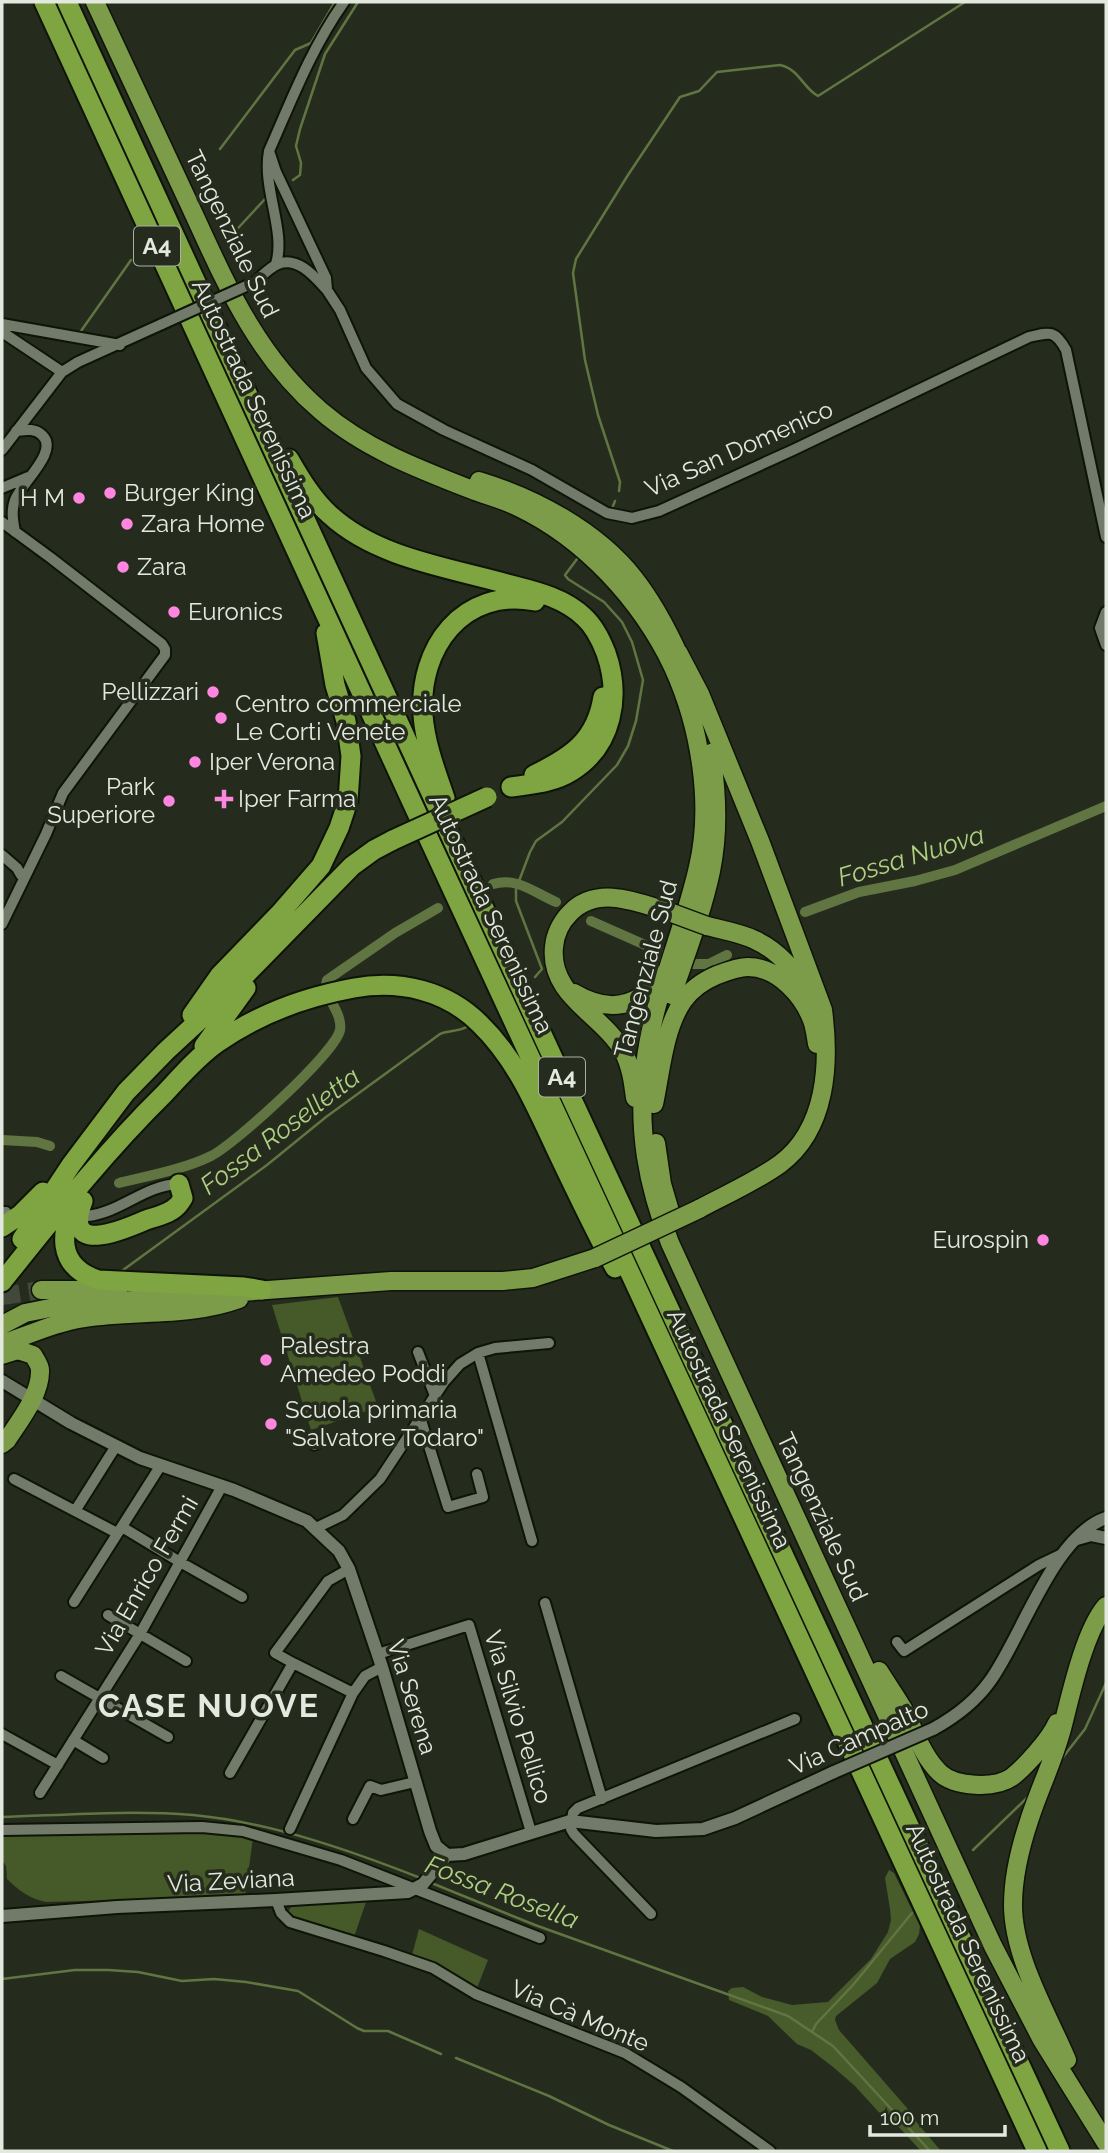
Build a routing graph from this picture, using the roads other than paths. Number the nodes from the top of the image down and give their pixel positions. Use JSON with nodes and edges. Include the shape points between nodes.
{"nodes":[{"id":1,"x":44,"y":2,"type":"edge"},
{"id":2,"x":67,"y":2,"type":"edge"},
{"id":3,"x":95,"y":2,"type":"edge"},
{"id":4,"x":108,"y":2,"type":"edge"},
{"id":5,"x":344,"y":2,"type":"edge"},
{"id":6,"x":269,"y":151,"type":"junction"},
{"id":7,"x":276,"y":264,"type":"junction"},
{"id":8,"x":327,"y":290,"type":"junction"},
{"id":9,"x":2,"y":324,"type":"edge"},
{"id":10,"x":2,"y":332,"type":"edge"},
{"id":11,"x":73,"y":336,"type":"junction"},
{"id":12,"x":120,"y":345,"type":"junction"},
{"id":13,"x":84,"y":360,"type":"junction"},
{"id":14,"x":62,"y":372,"type":"junction"},
{"id":15,"x":242,"y":382,"type":"junction"},
{"id":16,"x":16,"y":431,"type":"junction"},
{"id":17,"x":2,"y":450,"type":"edge"},
{"id":18,"x":30,"y":476,"type":"junction"},
{"id":19,"x":2,"y":477,"type":"edge"},
{"id":20,"x":13,"y":483,"type":"junction"},
{"id":21,"x":2,"y":488,"type":"edge"},
{"id":22,"x":2,"y":522,"type":"edge"},
{"id":23,"x":15,"y":532,"type":"junction"},
{"id":24,"x":1106,"y":537,"type":"edge"},
{"id":25,"x":321,"y":604,"type":"junction"},
{"id":26,"x":1106,"y":612,"type":"edge"},
{"id":27,"x":1106,"y":646,"type":"edge"},
{"id":28,"x":678,"y":652,"type":"junction"},
{"id":29,"x":510,"y":787,"type":"junction"},
{"id":30,"x":56,"y":809,"type":"junction"},
{"id":31,"x":2,"y":855,"type":"edge"},
{"id":32,"x":21,"y":875,"type":"junction"},
{"id":33,"x":474,"y":886,"type":"junction"},
{"id":34,"x":2,"y":915,"type":"edge"},
{"id":35,"x":298,"y":920,"type":"junction"},
{"id":36,"x":2,"y":924,"type":"edge"},
{"id":37,"x":671,"y":958,"type":"junction"},
{"id":38,"x":560,"y":982,"type":"junction"},
{"id":39,"x":166,"y":1051,"type":"junction"},
{"id":40,"x":826,"y":1052,"type":"junction"},
{"id":41,"x":190,"y":1066,"type":"junction"},
{"id":42,"x":654,"y":1104,"type":"junction"},
{"id":43,"x":802,"y":1140,"type":"junction"},
{"id":44,"x":644,"y":1151,"type":"junction"},
{"id":45,"x":98,"y":1164,"type":"junction"},
{"id":46,"x":71,"y":1165,"type":"junction"},
{"id":47,"x":178,"y":1184,"type":"joint"},
{"id":48,"x":88,"y":1216,"type":"dead end"},
{"id":49,"x":3,"y":1217,"type":"edge"},
{"id":50,"x":2,"y":1269,"type":"edge"},
{"id":51,"x":2,"y":1282,"type":"edge"},
{"id":52,"x":41,"y":1290,"type":"tunnel mouth"},
{"id":53,"x":262,"y":1290,"type":"junction"},
{"id":54,"x":654,"y":1324,"type":"junction"},
{"id":55,"x":2,"y":1325,"type":"edge"},
{"id":56,"x":549,"y":1343,"type":"dead end"},
{"id":57,"x":2,"y":1344,"type":"edge"},
{"id":58,"x":418,"y":1352,"type":"dead end"},
{"id":59,"x":478,"y":1353,"type":"junction"},
{"id":60,"x":2,"y":1355,"type":"edge"},
{"id":61,"x":2,"y":1381,"type":"edge"},
{"id":62,"x":435,"y":1396,"type":"junction"},
{"id":63,"x":31,"y":1399,"type":"junction"},
{"id":64,"x":420,"y":1417,"type":"junction"},
{"id":65,"x":325,"y":1442,"type":"dead end"},
{"id":66,"x":2,"y":1444,"type":"edge"},
{"id":67,"x":116,"y":1446,"type":"junction"},
{"id":68,"x":314,"y":1446,"type":"dead end"},
{"id":69,"x":161,"y":1465,"type":"junction"},
{"id":70,"x":477,"y":1474,"type":"dead end"},
{"id":71,"x":14,"y":1479,"type":"dead end"},
{"id":72,"x":222,"y":1486,"type":"junction"},
{"id":73,"x":75,"y":1511,"type":"junction"},
{"id":74,"x":1106,"y":1518,"type":"edge"},
{"id":75,"x":316,"y":1528,"type":"junction"},
{"id":76,"x":120,"y":1530,"type":"junction"},
{"id":77,"x":1106,"y":1538,"type":"edge"},
{"id":78,"x":1076,"y":1539,"type":"junction"},
{"id":79,"x":532,"y":1541,"type":"dead end"},
{"id":80,"x":1065,"y":1553,"type":"junction"},
{"id":81,"x":180,"y":1562,"type":"junction"},
{"id":82,"x":349,"y":1569,"type":"junction"},
{"id":83,"x":242,"y":1597,"type":"dead end"},
{"id":84,"x":74,"y":1602,"type":"dead end"},
{"id":85,"x":545,"y":1603,"type":"dead end"},
{"id":86,"x":1106,"y":1605,"type":"edge"},
{"id":87,"x":108,"y":1615,"type":"dead end"},
{"id":88,"x":139,"y":1634,"type":"junction"},
{"id":89,"x":897,"y":1642,"type":"dead end"},
{"id":90,"x":380,"y":1660,"type":"junction"},
{"id":91,"x":186,"y":1661,"type":"dead end"},
{"id":92,"x":293,"y":1663,"type":"junction"},
{"id":93,"x":878,"y":1671,"type":"junction"},
{"id":94,"x":61,"y":1676,"type":"dead end"},
{"id":95,"x":353,"y":1693,"type":"junction"},
{"id":96,"x":99,"y":1698,"type":"junction"},
{"id":97,"x":1068,"y":1701,"type":"junction"},
{"id":98,"x":795,"y":1720,"type":"dead end"},
{"id":99,"x":2,"y":1734,"type":"edge"},
{"id":100,"x":168,"y":1737,"type":"dead end"},
{"id":101,"x":73,"y":1740,"type":"junction"},
{"id":102,"x":103,"y":1758,"type":"dead end"},
{"id":103,"x":58,"y":1765,"type":"junction"},
{"id":104,"x":230,"y":1773,"type":"dead end"},
{"id":105,"x":415,"y":1782,"type":"junction"},
{"id":106,"x":40,"y":1793,"type":"dead end"},
{"id":107,"x":602,"y":1799,"type":"junction"},
{"id":108,"x":354,"y":1819,"type":"dead end"},
{"id":109,"x":570,"y":1821,"type":"junction"},
{"id":110,"x":290,"y":1829,"type":"dead end"},
{"id":111,"x":2,"y":1830,"type":"edge"},
{"id":112,"x":531,"y":1832,"type":"junction"},
{"id":113,"x":447,"y":1855,"type":"junction"},
{"id":114,"x":424,"y":1882,"type":"junction"},
{"id":115,"x":276,"y":1900,"type":"junction"},
{"id":116,"x":652,"y":1914,"type":"dead end"},
{"id":117,"x":2,"y":1916,"type":"edge"},
{"id":118,"x":540,"y":1938,"type":"dead end"},
{"id":119,"x":1067,"y":2060,"type":"junction"},
{"id":120,"x":1106,"y":2123,"type":"edge"},
{"id":121,"x":1106,"y":2143,"type":"edge"},
{"id":122,"x":770,"y":2151,"type":"edge"},
{"id":123,"x":1037,"y":2151,"type":"edge"},
{"id":124,"x":1060,"y":2151,"type":"edge"}],
"edges":[{"from":1,"to":25,"type":"highway","name":"Autostrada Serenissima","number":"A4"},
{"from":2,"to":15,"type":"highway","name":"Autostrada Serenissima","number":"A4"},
{"from":3,"to":37,"type":"highway","name":"Tangenziale Sud","via":[[240,313],[275,364],[321,412],[366,442],[517,506],[564,533],[599,564],[652,629],[690,713],[703,786],[699,865]]},
{"from":4,"to":28,"type":"highway","name":"Tangenziale Sud","via":[[236,281],[291,365],[338,410],[382,439],[508,490],[605,548],[645,594]]},
{"from":5,"to":6,"type":"street","via":[[309,60]]},
{"from":6,"to":7,"type":"street","via":[[267,183],[279,244]]},
{"from":6,"to":8,"type":"street","name":"Via San Domenico","via":[[326,278]]},
{"from":7,"to":8,"type":"street","via":[[295,263],[305,268]]},
{"from":7,"to":12,"type":"street","bridge":true,"via":[[254,282]]},
{"from":8,"to":24,"type":"street","name":"Via San Domenico","via":[[366,368],[397,404],[532,470],[607,513],[632,518],[671,506],[1048,332],[1060,338],[1066,350]]},
{"from":9,"to":11,"type":"street"},
{"from":10,"to":14,"type":"street"},
{"from":11,"to":12,"type":"street"},
{"from":11,"to":13,"type":"street","via":[[82,346]]},
{"from":12,"to":13,"type":"street"},
{"from":13,"to":14,"type":"street"},
{"from":14,"to":16,"type":"street"},
{"from":15,"to":29,"type":"highway","number":"A4","via":[[312,495],[358,537],[399,554],[557,599],[584,617],[602,641],[614,692],[612,715],[599,745],[569,773]]},
{"from":15,"to":33,"type":"highway","name":"Autostrada Serenissima","number":"A4"},
{"from":16,"to":17,"type":"street"},
{"from":16,"to":18,"type":"street","via":[[38,432],[48,446]]},
{"from":18,"to":20,"type":"street"},
{"from":18,"to":23,"type":"street","via":[[13,502]]},
{"from":19,"to":20,"type":"street"},
{"from":20,"to":21,"type":"street"},
{"from":22,"to":23,"type":"street"},
{"from":23,"to":30,"type":"street","via":[[165,649],[163,659],[79,770]]},
{"from":25,"to":39,"type":"highway","number":"A4","via":[[351,756],[348,802],[339,828],[321,866],[220,975]]},
{"from":25,"to":54,"type":"highway","name":"Autostrada Serenissima","number":"A4"},
{"from":26,"to":27,"type":"street","via":[[1100,628]]},
{"from":28,"to":40,"type":"highway","via":[[700,694],[792,926],[823,1010]]},
{"from":28,"to":42,"type":"highway","name":"Tangenziale Sud","via":[[710,748],[717,808],[712,868],[662,1032]]},
{"from":29,"to":33,"type":"highway","number":"A4","via":[[574,753],[601,711],[605,687],[604,669],[591,637],[556,607],[524,598],[484,604],[453,624],[438,642],[423,689],[430,747]]},
{"from":29,"to":35,"type":"highway","number":"A4","bridge":true,"via":[[374,850]]},
{"from":30,"to":32,"type":"street","via":[[42,827]]},
{"from":30,"to":36,"type":"street"},
{"from":31,"to":32,"type":"street"},
{"from":32,"to":34,"type":"street"},
{"from":33,"to":124,"type":"highway","name":"Autostrada Serenissima","number":"A4"},
{"from":35,"to":39,"type":"highway","number":"A4"},
{"from":35,"to":41,"type":"highway","number":"A4"},
{"from":37,"to":38,"type":"highway","via":[[646,994],[621,1005],[594,1002]]},
{"from":37,"to":44,"type":"highway","name":"Tangenziale Sud","via":[[645,1063]]},
{"from":38,"to":40,"type":"highway","bridge":true,"via":[[554,963],[555,940],[565,919],[578,906],[595,899],[634,901],[754,939],[779,956],[795,971],[816,1007]]},
{"from":38,"to":44,"type":"highway","via":[[623,1052],[634,1083]]},
{"from":39,"to":46,"type":"highway","number":"A4","via":[[126,1092]]},
{"from":40,"to":43,"type":"highway","via":[[823,1091]]},
{"from":41,"to":45,"type":"highway","number":"A4"},
{"from":41,"to":54,"type":"highway","number":"A4","via":[[217,1043],[270,1012],[329,994],[390,984],[433,993],[457,1006],[479,1022],[525,1083],[595,1230]]},
{"from":42,"to":43,"type":"highway","via":[[671,1027],[691,990],[724,972],[748,967],[767,971],[787,983],[814,1024],[817,1073]]},
{"from":42,"to":93,"type":"highway","name":"Tangenziale Sud","via":[[662,1184],[679,1236]]},
{"from":43,"to":53,"type":"highway","bridge":true,"via":[[781,1163],[699,1209],[556,1272],[523,1279],[391,1281]]},
{"from":44,"to":121,"type":"highway","name":"Tangenziale Sud","via":[[652,1194],[670,1243],[993,1946],[1042,2040]]},
{"from":45,"to":47,"type":"highway","number":"A4","via":[[79,1211],[79,1224],[89,1235],[112,1234],[175,1209],[183,1199]]},
{"from":45,"to":51,"type":"highway","number":"A4"},
{"from":45,"to":53,"type":"highway","via":[[69,1213],[63,1238],[69,1259],[80,1272],[98,1280]]},
{"from":46,"to":49,"type":"highway","number":"A4","via":[[20,1215]]},
{"from":46,"to":50,"type":"highway","number":"A4"},
{"from":47,"to":48,"type":"street","via":[[166,1184]]},
{"from":52,"to":53,"type":"highway"},
{"from":53,"to":55,"type":"highway","via":[[65,1305],[25,1313]]},
{"from":53,"to":57,"type":"highway","via":[[221,1306],[85,1318]]},
{"from":54,"to":123,"type":"highway","name":"Autostrada Serenissima","number":"A4"},
{"from":56,"to":59,"type":"street"},
{"from":58,"to":62,"type":"street"},
{"from":59,"to":62,"type":"street","via":[[460,1364]]},
{"from":59,"to":79,"type":"street"},
{"from":60,"to":63,"type":"highway","via":[[18,1350],[33,1355],[40,1368]]},
{"from":61,"to":63,"type":"street","name":"Via Serena"},
{"from":62,"to":64,"type":"street"},
{"from":63,"to":66,"type":"highway"},
{"from":63,"to":67,"type":"street","name":"Via Serena"},
{"from":64,"to":70,"type":"street","via":[[448,1507],[483,1497]]},
{"from":64,"to":75,"type":"street","via":[[368,1493],[343,1515]]},
{"from":65,"to":68,"type":"street"},
{"from":67,"to":69,"type":"street","name":"Via Serena"},
{"from":67,"to":73,"type":"street"},
{"from":69,"to":72,"type":"street","name":"Via Serena"},
{"from":69,"to":76,"type":"street"},
{"from":71,"to":73,"type":"street"},
{"from":72,"to":75,"type":"street","name":"Via Serena"},
{"from":72,"to":81,"type":"street","name":"Via Enrico Fermi"},
{"from":73,"to":76,"type":"street"},
{"from":74,"to":78,"type":"street","name":"Via Campalto"},
{"from":75,"to":82,"type":"street","name":"Via Serena"},
{"from":76,"to":81,"type":"street"},
{"from":76,"to":84,"type":"street"},
{"from":77,"to":78,"type":"street"},
{"from":78,"to":80,"type":"street","name":"Via Campalto"},
{"from":80,"to":89,"type":"street","via":[[904,1651]]},
{"from":80,"to":109,"type":"street","name":"Via Campalto","bridge":true,"via":[[1048,1575],[992,1679],[967,1707],[933,1729],[703,1829],[656,1831]]},
{"from":81,"to":83,"type":"street"},
{"from":81,"to":88,"type":"street","name":"Via Enrico Fermi"},
{"from":82,"to":90,"type":"street","name":"Via Serena"},
{"from":82,"to":92,"type":"street","via":[[328,1581],[275,1653]]},
{"from":85,"to":107,"type":"street"},
{"from":86,"to":97,"type":"highway"},
{"from":87,"to":88,"type":"street"},
{"from":88,"to":91,"type":"street"},
{"from":88,"to":96,"type":"street","name":"Via Enrico Fermi"},
{"from":90,"to":95,"type":"street"},
{"from":90,"to":105,"type":"street","name":"Via Serena"},
{"from":90,"to":112,"type":"street","name":"Via Silvio Pellico","via":[[469,1625]]},
{"from":92,"to":95,"type":"street"},
{"from":92,"to":104,"type":"street"},
{"from":93,"to":97,"type":"highway","via":[[933,1765],[957,1783],[989,1784],[1010,1778],[1054,1729]]},
{"from":93,"to":119,"type":"highway","name":"Tangenziale Sud","via":[[1023,1981]]},
{"from":94,"to":96,"type":"street"},
{"from":95,"to":110,"type":"street"},
{"from":96,"to":100,"type":"street"},
{"from":96,"to":101,"type":"street","name":"Via Enrico Fermi"},
{"from":97,"to":119,"type":"highway","via":[[1028,1822],[1016,1867],[1013,1906],[1023,1961]]},
{"from":98,"to":107,"type":"street"},
{"from":99,"to":103,"type":"street"},
{"from":101,"to":102,"type":"street"},
{"from":101,"to":103,"type":"street","name":"Via Enrico Fermi"},
{"from":103,"to":106,"type":"street","name":"Via Enrico Fermi"},
{"from":105,"to":108,"type":"street","via":[[381,1790],[370,1786]]},
{"from":105,"to":113,"type":"street","name":"Via Serena","via":[[436,1846]]},
{"from":107,"to":109,"type":"street","via":[[578,1808]]},
{"from":109,"to":112,"type":"street"},
{"from":109,"to":116,"type":"street","via":[[574,1834]]},
{"from":111,"to":114,"type":"street","via":[[202,1827],[243,1831]]},
{"from":112,"to":113,"type":"street","via":[[464,1854]]},
{"from":113,"to":114,"type":"street"},
{"from":114,"to":115,"type":"street","name":"Via Zeviana","via":[[408,1892]]},
{"from":114,"to":118,"type":"street"},
{"from":115,"to":117,"type":"street","name":"Via Zeviana"},
{"from":115,"to":122,"type":"street","name":"Via Cà Monte","via":[[290,1922],[433,1968],[476,1994],[625,2053]]},
{"from":119,"to":120,"type":"highway","name":"Tangenziale Sud"}]}
